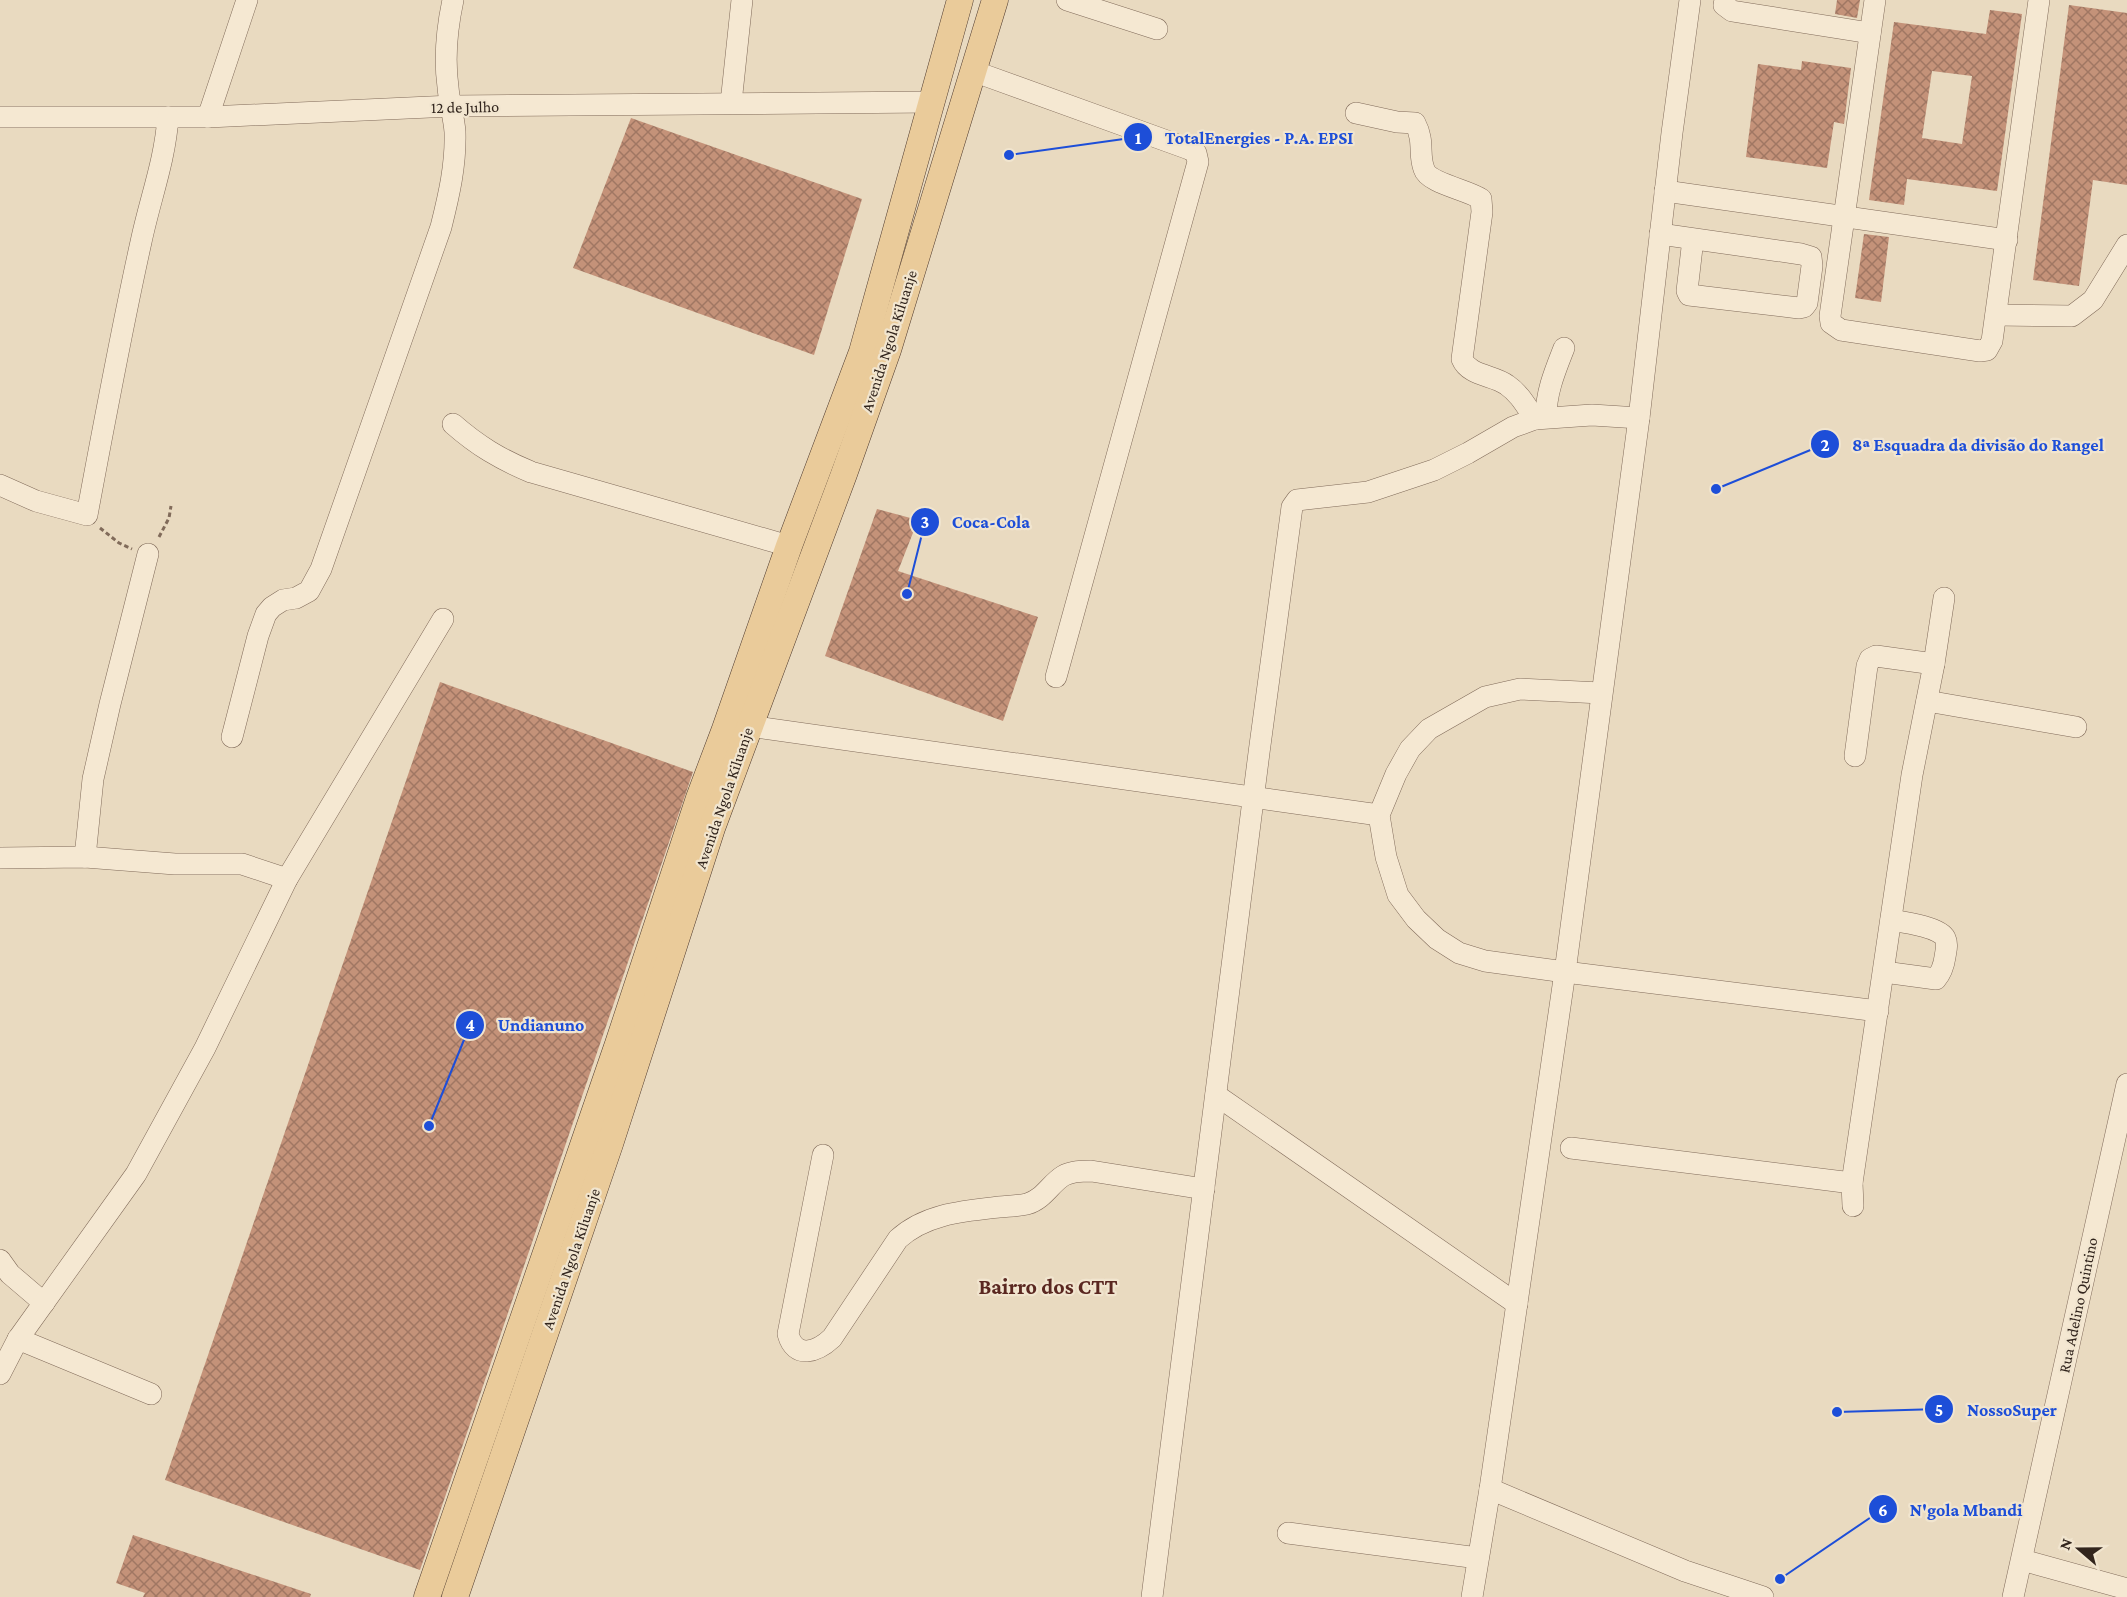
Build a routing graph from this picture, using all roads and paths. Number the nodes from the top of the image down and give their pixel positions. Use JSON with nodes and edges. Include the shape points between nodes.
{"nodes":[{"id":1,"x":247,"y":0,"type":"edge"},
{"id":2,"x":453,"y":0,"type":"edge"},
{"id":3,"x":742,"y":0,"type":"edge"},
{"id":4,"x":960,"y":0,"type":"edge"},
{"id":5,"x":995,"y":0,"type":"edge"},
{"id":6,"x":1067,"y":0,"type":"edge"},
{"id":7,"x":1690,"y":0,"type":"edge"},
{"id":8,"x":1725,"y":0,"type":"edge"},
{"id":9,"x":1875,"y":0,"type":"edge"},
{"id":10,"x":2039,"y":0,"type":"edge"},
{"id":11,"x":1157,"y":28,"type":"dead end"},
{"id":12,"x":1870,"y":33,"type":"junction"},
{"id":13,"x":973,"y":71,"type":"junction"},
{"id":14,"x":931,"y":102,"type":"junction"},
{"id":15,"x":731,"y":103,"type":"junction"},
{"id":16,"x":452,"y":106,"type":"junction"},
{"id":17,"x":1356,"y":113,"type":"dead end"},
{"id":18,"x":0,"y":117,"type":"edge"},
{"id":19,"x":168,"y":117,"type":"junction"},
{"id":20,"x":208,"y":117,"type":"junction"},
{"id":21,"x":1665,"y":191,"type":"junction"},
{"id":22,"x":1844,"y":216,"type":"junction"},
{"id":23,"x":1660,"y":234,"type":"junction"},
{"id":24,"x":1693,"y":239,"type":"junction"},
{"id":25,"x":2007,"y":240,"type":"junction"},
{"id":26,"x":2127,"y":246,"type":"edge"},
{"id":27,"x":1996,"y":315,"type":"junction"},
{"id":28,"x":1564,"y":348,"type":"dead end"},
{"id":29,"x":1540,"y":418,"type":"junction"},
{"id":30,"x":1639,"y":418,"type":"junction"},
{"id":31,"x":453,"y":424,"type":"dead end"},
{"id":32,"x":0,"y":485,"type":"edge"},
{"id":33,"x":171,"y":506,"type":"dead end"},
{"id":34,"x":87,"y":515,"type":"junction"},
{"id":35,"x":789,"y":546,"type":"junction"},
{"id":36,"x":148,"y":554,"type":"junction"},
{"id":37,"x":1944,"y":598,"type":"dead end"},
{"id":38,"x":443,"y":619,"type":"dead end"},
{"id":39,"x":1934,"y":664,"type":"junction"},
{"id":40,"x":1056,"y":676,"type":"dead end"},
{"id":41,"x":1601,"y":693,"type":"junction"},
{"id":42,"x":1927,"y":701,"type":"junction"},
{"id":43,"x":749,"y":726,"type":"junction"},
{"id":44,"x":2076,"y":727,"type":"dead end"},
{"id":45,"x":232,"y":737,"type":"dead end"},
{"id":46,"x":1855,"y":756,"type":"dead end"},
{"id":47,"x":1252,"y":796,"type":"junction"},
{"id":48,"x":1379,"y":815,"type":"junction"},
{"id":49,"x":85,"y":857,"type":"junction"},
{"id":50,"x":0,"y":858,"type":"edge"},
{"id":51,"x":287,"y":879,"type":"junction"},
{"id":52,"x":1891,"y":920,"type":"junction"},
{"id":53,"x":1565,"y":972,"type":"junction"},
{"id":54,"x":1884,"y":972,"type":"junction"},
{"id":55,"x":1878,"y":1011,"type":"junction"},
{"id":56,"x":1216,"y":1095,"type":"junction"},
{"id":57,"x":2126,"y":1096,"type":"edge"},
{"id":58,"x":1571,"y":1148,"type":"dead end"},
{"id":59,"x":823,"y":1155,"type":"dead end"},
{"id":60,"x":1852,"y":1183,"type":"junction"},
{"id":61,"x":1204,"y":1189,"type":"junction"},
{"id":62,"x":1853,"y":1206,"type":"dead end"},
{"id":63,"x":0,"y":1260,"type":"edge"},
{"id":64,"x":44,"y":1303,"type":"junction"},
{"id":65,"x":1517,"y":1304,"type":"junction"},
{"id":66,"x":18,"y":1340,"type":"junction"},
{"id":67,"x":2,"y":1367,"type":"edge"},
{"id":68,"x":151,"y":1394,"type":"dead end"},
{"id":69,"x":1490,"y":1489,"type":"junction"},
{"id":70,"x":1288,"y":1533,"type":"dead end"},
{"id":71,"x":1479,"y":1558,"type":"junction"},
{"id":72,"x":2022,"y":1560,"type":"junction"},
{"id":73,"x":2127,"y":1589,"type":"edge"},
{"id":74,"x":427,"y":1597,"type":"edge"},
{"id":75,"x":455,"y":1597,"type":"edge"},
{"id":76,"x":1152,"y":1597,"type":"edge"},
{"id":77,"x":1472,"y":1597,"type":"edge"},
{"id":78,"x":1763,"y":1597,"type":"edge"},
{"id":79,"x":2013,"y":1597,"type":"edge"}],
"edges":[{"from":1,"to":20,"type":"street"},
{"from":2,"to":16,"type":"street","via":[[446,50]]},
{"from":3,"to":15,"type":"street"},
{"from":4,"to":14,"type":"main road","name":"Avenida Ngola Kiluanje"},
{"from":5,"to":13,"type":"main road","name":"Avenida Ngola Kiluanje"},
{"from":6,"to":11,"type":"street"},
{"from":7,"to":21,"type":"street"},
{"from":8,"to":12,"type":"street","via":[[1724,5],[1732,11]]},
{"from":9,"to":12,"type":"street"},
{"from":10,"to":25,"type":"street"},
{"from":12,"to":22,"type":"street"},
{"from":13,"to":40,"type":"street","via":[[1189,149],[1196,153],[1198,162]]},
{"from":13,"to":43,"type":"main road","name":"Avenida Ngola Kiluanje","via":[[888,350]]},
{"from":14,"to":15,"type":"street","name":"12 de Julho"},
{"from":14,"to":35,"type":"main road","name":"Avenida Ngola Kiluanje","via":[[862,351]]},
{"from":15,"to":16,"type":"street","name":"12 de Julho"},
{"from":16,"to":20,"type":"street","name":"12 de Julho"},
{"from":16,"to":45,"type":"street","via":[[455,159],[451,188],[431,258],[321,568],[309,591],[283,600],[266,614]]},
{"from":17,"to":29,"type":"street","via":[[1415,123],[1421,134],[1424,170],[1432,179],[1481,199],[1462,359],[1464,365],[1519,394]]},
{"from":18,"to":19,"type":"street","name":"12 de Julho"},
{"from":19,"to":20,"type":"street","name":"12 de Julho"},
{"from":19,"to":34,"type":"street","via":[[163,160],[141,239]]},
{"from":21,"to":22,"type":"street"},
{"from":21,"to":23,"type":"street"},
{"from":22,"to":25,"type":"street"},
{"from":22,"to":27,"type":"street","via":[[1830,316],[1836,327],[1980,351],[1991,345]]},
{"from":23,"to":24,"type":"street"},
{"from":23,"to":30,"type":"street"},
{"from":24,"to":24,"type":"street","via":[[1810,257],[1807,303],[1799,308],[1689,295]]},
{"from":25,"to":27,"type":"street"},
{"from":26,"to":27,"type":"street","via":[[2093,300],[2072,316]]},
{"from":28,"to":29,"type":"street"},
{"from":29,"to":30,"type":"street"},
{"from":29,"to":47,"type":"street","via":[[1513,427],[1434,470],[1368,492],[1297,500],[1292,507]]},
{"from":30,"to":41,"type":"street"},
{"from":31,"to":35,"type":"street","via":[[500,459],[531,472]]},
{"from":32,"to":34,"type":"street","via":[[36,501]]},
{"from":33,"to":36,"type":"path","via":[[164,530]]},
{"from":34,"to":36,"type":"path","via":[[118,543]]},
{"from":35,"to":74,"type":"main road","name":"Avenida Ngola Kiluanje","via":[[699,798]]},
{"from":36,"to":49,"type":"street","via":[[93,779]]},
{"from":37,"to":39,"type":"street"},
{"from":38,"to":51,"type":"street"},
{"from":39,"to":42,"type":"street"},
{"from":39,"to":46,"type":"street","via":[[1876,656],[1870,659]]},
{"from":41,"to":48,"type":"street","via":[[1520,688],[1485,697],[1429,729],[1410,749]]},
{"from":41,"to":53,"type":"street"},
{"from":42,"to":44,"type":"street"},
{"from":42,"to":52,"type":"street"},
{"from":43,"to":47,"type":"street"},
{"from":43,"to":75,"type":"main road","name":"Avenida Ngola Kiluanje"},
{"from":47,"to":48,"type":"street"},
{"from":47,"to":56,"type":"street"},
{"from":48,"to":53,"type":"street","via":[[1398,895],[1437,939],[1459,953],[1485,961]]},
{"from":49,"to":50,"type":"street"},
{"from":49,"to":51,"type":"street","via":[[242,864]]},
{"from":51,"to":64,"type":"street","via":[[205,1048],[136,1174]]},
{"from":52,"to":54,"type":"street"},
{"from":52,"to":54,"type":"street","via":[[1942,934],[1947,950],[1936,979]]},
{"from":53,"to":55,"type":"street"},
{"from":53,"to":65,"type":"street"},
{"from":54,"to":55,"type":"street"},
{"from":55,"to":60,"type":"street"},
{"from":56,"to":61,"type":"street"},
{"from":56,"to":65,"type":"street"},
{"from":57,"to":72,"type":"street","name":"Rua Adelino Quintino"},
{"from":58,"to":60,"type":"street"},
{"from":59,"to":61,"type":"street","via":[[788,1334],[790,1344],[809,1351],[832,1338],[898,1239],[924,1222],[946,1214],[1028,1204],[1063,1176],[1075,1172],[1091,1171]]},
{"from":60,"to":62,"type":"street"},
{"from":61,"to":76,"type":"street"},
{"from":63,"to":64,"type":"street","via":[[10,1274]]},
{"from":64,"to":66,"type":"street"},
{"from":65,"to":69,"type":"street"},
{"from":66,"to":67,"type":"street"},
{"from":66,"to":68,"type":"street"},
{"from":69,"to":71,"type":"street"},
{"from":69,"to":78,"type":"street","via":[[1685,1571]]},
{"from":70,"to":71,"type":"street"},
{"from":71,"to":77,"type":"street"},
{"from":72,"to":73,"type":"street"},
{"from":72,"to":79,"type":"street","name":"Rua Adelino Quintino"}]}
